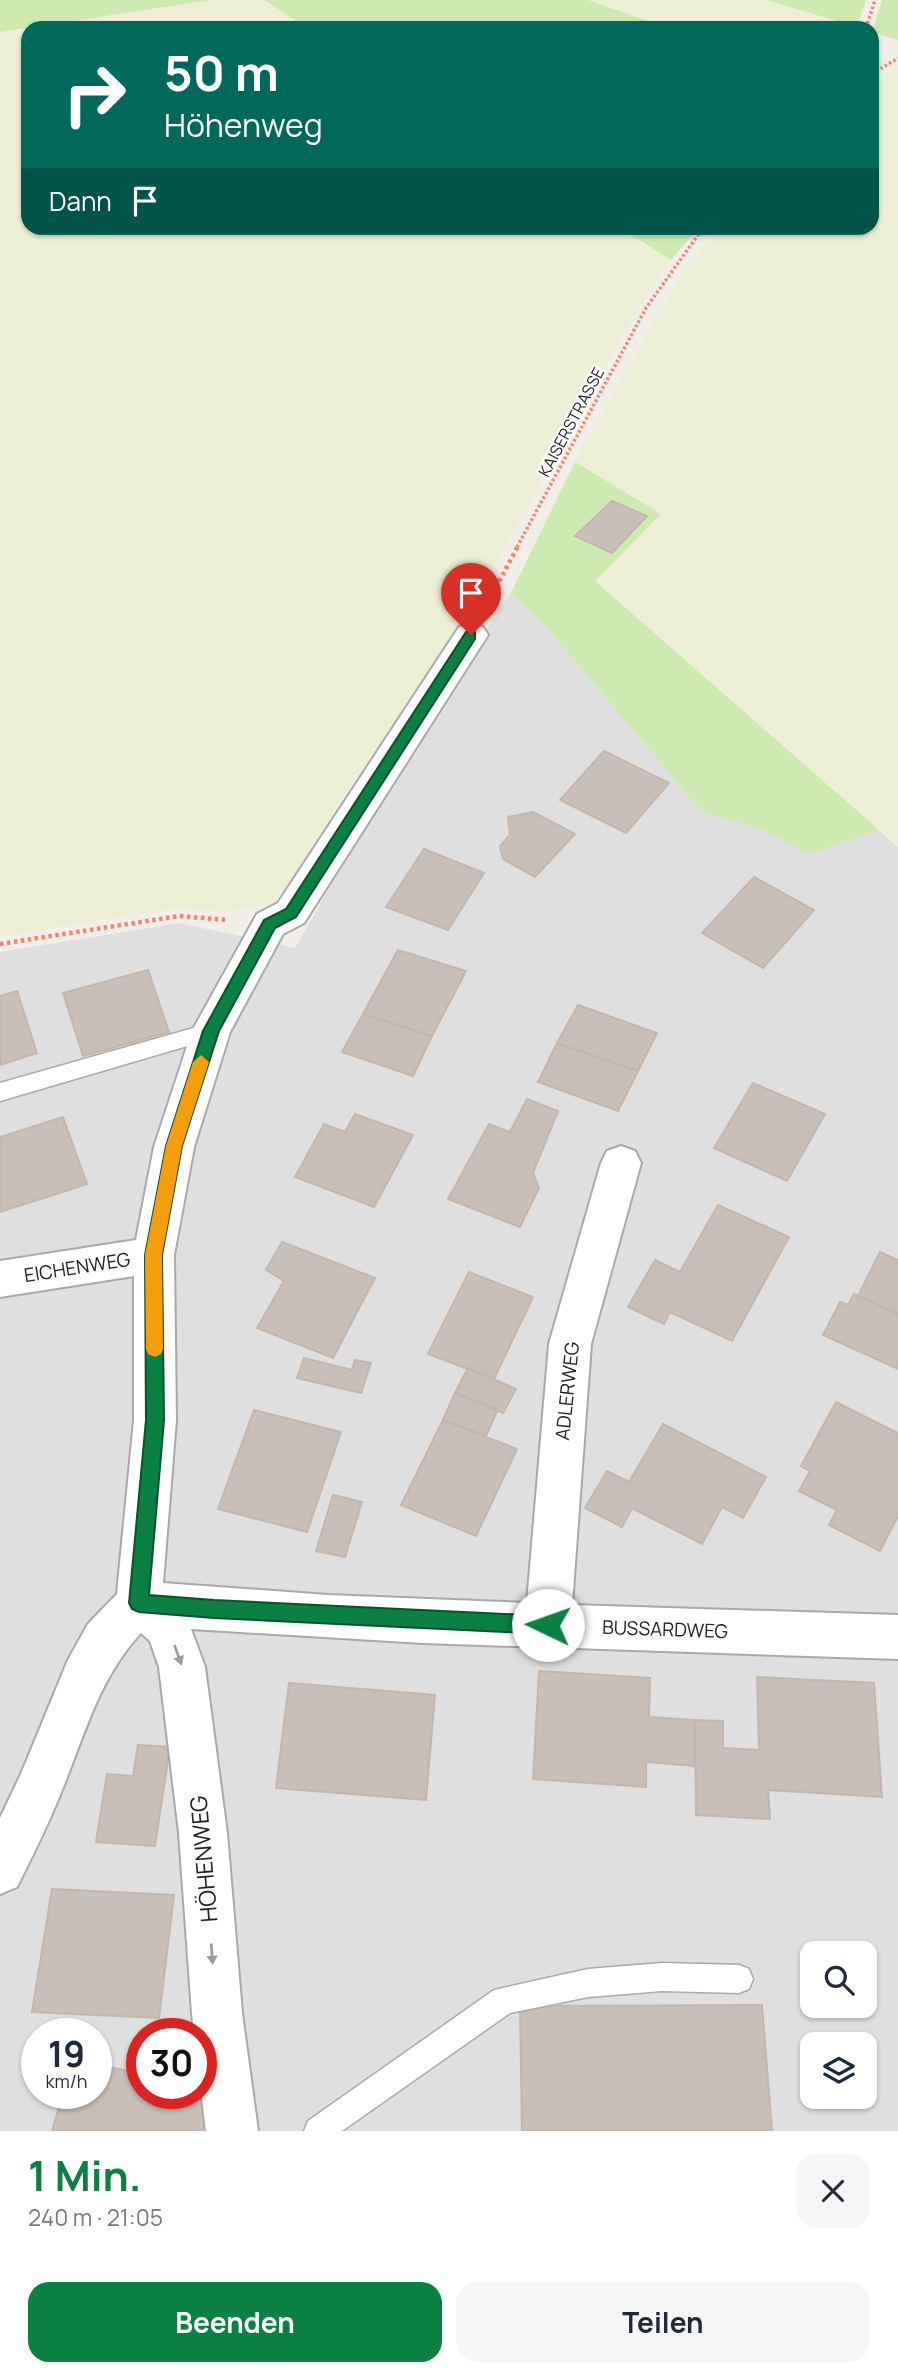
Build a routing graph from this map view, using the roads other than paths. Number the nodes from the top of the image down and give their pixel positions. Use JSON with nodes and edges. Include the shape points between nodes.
{"nodes":[{"id":1,"x":471,"y":635,"type":"road end"},
{"id":2,"x":211,"y":1031,"type":"junction"},
{"id":3,"x":0,"y":1091,"type":"edge"},
{"id":4,"x":621,"y":1163,"type":"dead end"},
{"id":5,"x":154,"y":1255,"type":"junction"},
{"id":6,"x":0,"y":1279,"type":"edge"},
{"id":7,"x":139,"y":1603,"type":"junction"},
{"id":8,"x":548,"y":1625,"type":"junction"},
{"id":9,"x":898,"y":1637,"type":"edge"},
{"id":10,"x":0,"y":1870,"type":"edge"},
{"id":11,"x":740,"y":1979,"type":"dead end"},
{"id":12,"x":232,"y":2131,"type":"edge"},
{"id":13,"x":318,"y":2131,"type":"edge"}],
"edges":[{"from":1,"to":2,"type":"street","via":[[291,913],[270,924]]},
{"from":2,"to":3,"type":"lane"},
{"from":2,"to":5,"type":"street","via":[[174,1146]]},
{"from":4,"to":8,"type":"street","name":"ADLERWEG","via":[[570,1344]]},
{"from":5,"to":6,"type":"street","name":"EICHENWEG"},
{"from":5,"to":7,"type":"street","via":[[155,1420]]},
{"from":7,"to":8,"type":"street","name":"BUSSARDWEG"},
{"from":7,"to":10,"type":"street","via":[[104,1640],[84,1676],[39,1789]]},
{"from":7,"to":12,"type":"street","name":"HÖHENWEG","one_way":true,"via":[[168,1627],[183,1667]]},
{"from":8,"to":9,"type":"street","name":"BUSSARDWEG"},
{"from":11,"to":13,"type":"lane","via":[[588,1983],[504,2000]]}]}
